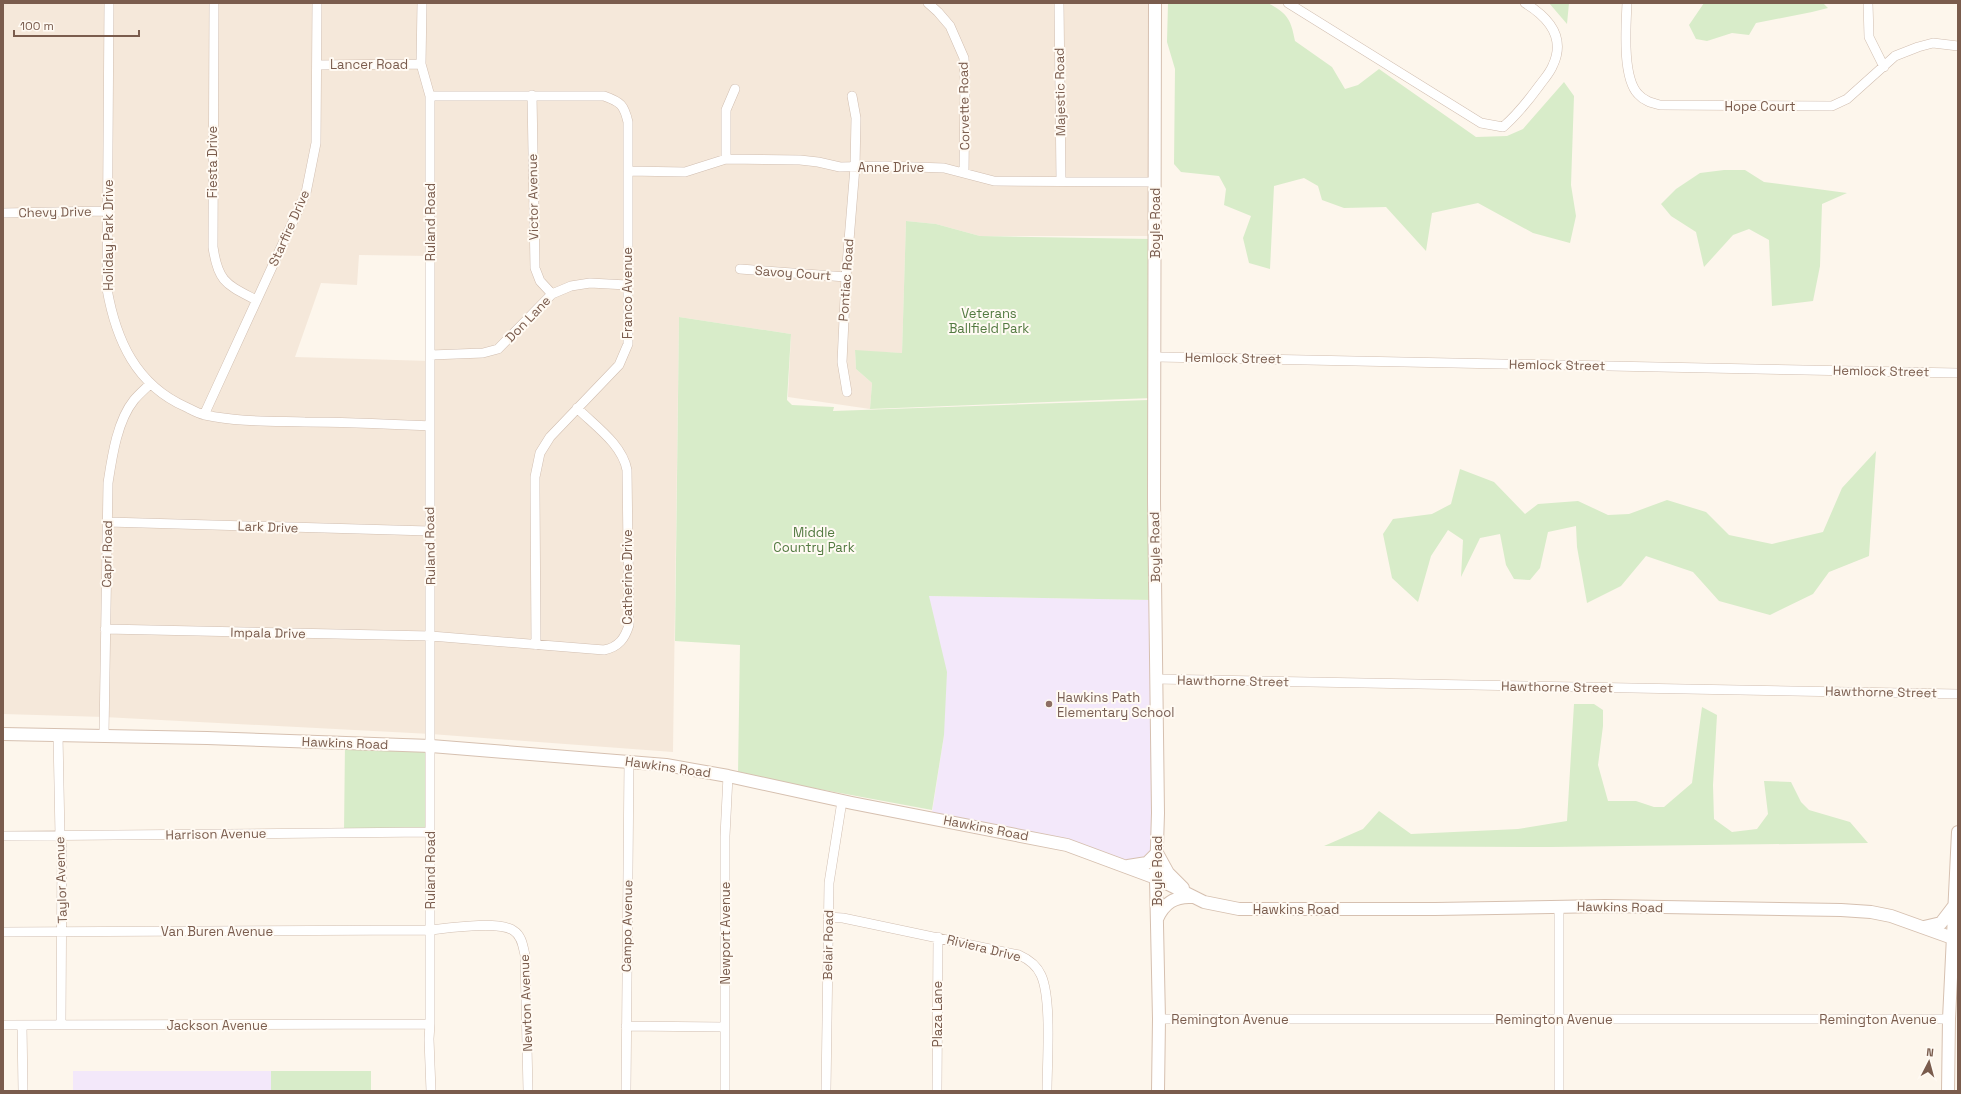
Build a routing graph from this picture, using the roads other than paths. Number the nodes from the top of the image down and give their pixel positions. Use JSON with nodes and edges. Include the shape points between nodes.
{"nodes":[{"id":1,"x":109,"y":3,"type":"edge"},
{"id":2,"x":214,"y":3,"type":"edge"},
{"id":3,"x":317,"y":3,"type":"edge"},
{"id":4,"x":422,"y":3,"type":"edge"},
{"id":5,"x":928,"y":3,"type":"edge"},
{"id":6,"x":1059,"y":3,"type":"edge"},
{"id":7,"x":1155,"y":3,"type":"edge"},
{"id":8,"x":1288,"y":3,"type":"edge"},
{"id":9,"x":1525,"y":3,"type":"edge"},
{"id":10,"x":1627,"y":3,"type":"edge"},
{"id":11,"x":1868,"y":3,"type":"edge"},
{"id":12,"x":1958,"y":46,"type":"edge"},
{"id":13,"x":421,"y":64,"type":"junction"},
{"id":14,"x":317,"y":65,"type":"junction"},
{"id":15,"x":1884,"y":66,"type":"junction"},
{"id":16,"x":735,"y":89,"type":"dead end"},
{"id":17,"x":532,"y":95,"type":"junction"},
{"id":18,"x":430,"y":96,"type":"junction"},
{"id":19,"x":852,"y":96,"type":"dead end"},
{"id":20,"x":726,"y":159,"type":"junction"},
{"id":21,"x":855,"y":167,"type":"junction"},
{"id":22,"x":628,"y":171,"type":"junction"},
{"id":23,"x":964,"y":173,"type":"junction"},
{"id":24,"x":1061,"y":181,"type":"junction"},
{"id":25,"x":1155,"y":182,"type":"junction"},
{"id":26,"x":107,"y":211,"type":"junction"},
{"id":27,"x":3,"y":213,"type":"edge"},
{"id":28,"x":740,"y":269,"type":"dead end"},
{"id":29,"x":846,"y":277,"type":"junction"},
{"id":30,"x":627,"y":284,"type":"junction"},
{"id":31,"x":552,"y":294,"type":"junction"},
{"id":32,"x":256,"y":300,"type":"junction"},
{"id":33,"x":431,"y":355,"type":"junction"},
{"id":34,"x":1156,"y":357,"type":"junction"},
{"id":35,"x":1958,"y":373,"type":"edge"},
{"id":36,"x":150,"y":384,"type":"junction"},
{"id":37,"x":847,"y":392,"type":"dead end"},
{"id":38,"x":578,"y":408,"type":"junction"},
{"id":39,"x":204,"y":415,"type":"junction"},
{"id":40,"x":430,"y":426,"type":"junction"},
{"id":41,"x":108,"y":522,"type":"junction"},
{"id":42,"x":429,"y":531,"type":"junction"},
{"id":43,"x":105,"y":629,"type":"junction"},
{"id":44,"x":431,"y":636,"type":"junction"},
{"id":45,"x":536,"y":645,"type":"junction"},
{"id":46,"x":1156,"y":680,"type":"junction"},
{"id":47,"x":1958,"y":694,"type":"edge"},
{"id":48,"x":3,"y":734,"type":"edge"},
{"id":49,"x":58,"y":735,"type":"junction"},
{"id":50,"x":104,"y":735,"type":"junction"},
{"id":51,"x":431,"y":746,"type":"junction"},
{"id":52,"x":629,"y":761,"type":"junction"},
{"id":53,"x":728,"y":776,"type":"junction"},
{"id":54,"x":842,"y":800,"type":"junction"},
{"id":55,"x":430,"y":832,"type":"junction"},
{"id":56,"x":1958,"y":832,"type":"edge"},
{"id":57,"x":3,"y":836,"type":"edge"},
{"id":58,"x":60,"y":836,"type":"junction"},
{"id":59,"x":1157,"y":853,"type":"junction"},
{"id":60,"x":1122,"y":866,"type":"junction"},
{"id":61,"x":1156,"y":878,"type":"junction"},
{"id":62,"x":1194,"y":898,"type":"junction"},
{"id":63,"x":1954,"y":906,"type":"junction"},
{"id":64,"x":1559,"y":907,"type":"junction"},
{"id":65,"x":828,"y":917,"type":"junction"},
{"id":66,"x":1157,"y":919,"type":"junction"},
{"id":67,"x":1924,"y":927,"type":"junction"},
{"id":68,"x":431,"y":930,"type":"junction"},
{"id":69,"x":3,"y":932,"type":"edge"},
{"id":70,"x":62,"y":932,"type":"junction"},
{"id":71,"x":938,"y":937,"type":"junction"},
{"id":72,"x":1955,"y":938,"type":"edge"},
{"id":73,"x":1159,"y":1019,"type":"junction"},
{"id":74,"x":1559,"y":1019,"type":"junction"},
{"id":75,"x":1949,"y":1019,"type":"junction"},
{"id":76,"x":430,"y":1024,"type":"junction"},
{"id":77,"x":3,"y":1025,"type":"edge"},
{"id":78,"x":22,"y":1025,"type":"junction"},
{"id":79,"x":61,"y":1025,"type":"junction"},
{"id":80,"x":626,"y":1026,"type":"junction"},
{"id":81,"x":725,"y":1027,"type":"junction"},
{"id":82,"x":23,"y":1091,"type":"edge"},
{"id":83,"x":431,"y":1091,"type":"edge"},
{"id":84,"x":528,"y":1091,"type":"edge"},
{"id":85,"x":626,"y":1091,"type":"edge"},
{"id":86,"x":725,"y":1091,"type":"edge"},
{"id":87,"x":826,"y":1091,"type":"edge"},
{"id":88,"x":937,"y":1091,"type":"edge"},
{"id":89,"x":1047,"y":1091,"type":"edge"},
{"id":90,"x":1158,"y":1091,"type":"edge"},
{"id":91,"x":1559,"y":1091,"type":"edge"},
{"id":92,"x":1948,"y":1091,"type":"edge"}],
"edges":[{"from":1,"to":26,"type":"street","name":"Holiday Park Drive"},
{"from":2,"to":32,"type":"street","name":"Fiesta Drive","via":[[212,223],[215,266],[223,279]]},
{"from":3,"to":14,"type":"street","name":"Starfire Drive"},
{"from":4,"to":13,"type":"street","name":"Ruland Road"},
{"from":5,"to":23,"type":"street","name":"Corvette Road","via":[[950,26],[964,58]]},
{"from":6,"to":24,"type":"street","name":"Majestic Road"},
{"from":7,"to":25,"type":"street","name":"Boyle Road"},
{"from":8,"to":9,"type":"street","via":[[1481,123],[1503,127],[1521,111],[1553,66],[1558,51],[1554,28],[1540,12]]},
{"from":10,"to":15,"type":"street","name":"Hope Court","via":[[1629,74],[1638,95],[1651,102],[1670,106],[1832,106],[1848,99]]},
{"from":11,"to":15,"type":"street","via":[[1868,37]]},
{"from":12,"to":15,"type":"street","name":"Hope Court","via":[[1933,43],[1918,47],[1895,56]]},
{"from":13,"to":14,"type":"street","name":"Lancer Road"},
{"from":13,"to":18,"type":"street","name":"Ruland Road"},
{"from":14,"to":32,"type":"street","name":"Starfire Drive","via":[[316,143],[306,193]]},
{"from":16,"to":20,"type":"street","via":[[726,110]]},
{"from":17,"to":18,"type":"street","name":"Franco Avenue"},
{"from":17,"to":22,"type":"street","name":"Franco Avenue","via":[[604,96],[616,100],[624,108],[628,122]]},
{"from":17,"to":31,"type":"street","name":"Victor Avenue","via":[[535,268],[540,281]]},
{"from":18,"to":33,"type":"street","name":"Ruland Road"},
{"from":19,"to":21,"type":"street","name":"Pontiac Road","via":[[856,118]]},
{"from":20,"to":21,"type":"street","name":"Anne Drive","via":[[800,160],[840,168]]},
{"from":20,"to":22,"type":"street","name":"Anne Drive","via":[[685,172]]},
{"from":21,"to":23,"type":"street","name":"Anne Drive","via":[[933,167]]},
{"from":21,"to":29,"type":"street","name":"Pontiac Road"},
{"from":22,"to":30,"type":"street","name":"Franco Avenue"},
{"from":23,"to":24,"type":"street","name":"Anne Drive","via":[[994,181]]},
{"from":24,"to":25,"type":"street","name":"Anne Drive"},
{"from":25,"to":34,"type":"street","name":"Boyle Road"},
{"from":26,"to":27,"type":"street","name":"Chevy Drive"},
{"from":26,"to":36,"type":"street","name":"Holiday Park Drive","via":[[107,289],[111,310],[126,351]]},
{"from":28,"to":29,"type":"street","name":"Savoy Court"},
{"from":29,"to":37,"type":"street","name":"Pontiac Road","via":[[842,362]]},
{"from":30,"to":31,"type":"street","name":"Don Lane","via":[[590,283],[571,286]]},
{"from":30,"to":38,"type":"street","name":"Franco Avenue","via":[[628,344],[619,365]]},
{"from":31,"to":33,"type":"street","name":"Don Lane","via":[[498,348],[483,353]]},
{"from":32,"to":39,"type":"street","name":"Starfire Drive"},
{"from":33,"to":40,"type":"street","name":"Ruland Road"},
{"from":34,"to":35,"type":"street","name":"Hemlock Street"},
{"from":34,"to":46,"type":"street","name":"Boyle Road"},
{"from":36,"to":39,"type":"street","name":"Holiday Park Drive","via":[[175,402]]},
{"from":36,"to":41,"type":"street","name":"Capri Road","via":[[133,401],[115,442],[108,483]]},
{"from":38,"to":45,"type":"street","name":"Franco Avenue","via":[[550,437],[540,453],[535,477]]},
{"from":38,"to":45,"type":"street","name":"Catherine Drive","via":[[625,459],[629,625],[625,637],[613,648],[604,650]]},
{"from":39,"to":40,"type":"street","name":"Holiday Park Drive","via":[[238,421]]},
{"from":40,"to":42,"type":"street","name":"Ruland Road"},
{"from":41,"to":42,"type":"street","name":"Lark Drive"},
{"from":41,"to":43,"type":"street","name":"Capri Road"},
{"from":42,"to":44,"type":"street","name":"Ruland Road"},
{"from":43,"to":44,"type":"street","name":"Impala Drive"},
{"from":43,"to":50,"type":"street","name":"Capri Road"},
{"from":44,"to":45,"type":"street","name":"Catherine Drive"},
{"from":44,"to":51,"type":"street","name":"Ruland Road"},
{"from":46,"to":47,"type":"street","name":"Hawthorne Street"},
{"from":46,"to":59,"type":"street","name":"Boyle Road"},
{"from":48,"to":49,"type":"street","name":"Hawkins Road"},
{"from":49,"to":50,"type":"street","name":"Hawkins Road"},
{"from":49,"to":58,"type":"street","name":"Taylor Avenue"},
{"from":50,"to":51,"type":"street","name":"Hawkins Road"},
{"from":51,"to":52,"type":"street","name":"Hawkins Road"},
{"from":51,"to":55,"type":"street","name":"Ruland Road"},
{"from":52,"to":53,"type":"street","name":"Hawkins Road"},
{"from":52,"to":80,"type":"street","name":"Campo Avenue"},
{"from":53,"to":54,"type":"street","name":"Hawkins Road"},
{"from":53,"to":81,"type":"street","name":"Newport Avenue","via":[[725,836]]},
{"from":54,"to":60,"type":"street","name":"Hawkins Road","via":[[1067,845]]},
{"from":54,"to":65,"type":"street","name":"Belair Road","via":[[829,883]]},
{"from":55,"to":58,"type":"street","name":"Harrison Avenue"},
{"from":55,"to":68,"type":"street","name":"Ruland Road"},
{"from":56,"to":63,"type":"street"},
{"from":57,"to":58,"type":"street","name":"Harrison Avenue"},
{"from":58,"to":70,"type":"street","name":"Taylor Avenue"},
{"from":59,"to":60,"type":"street","via":[[1147,863]]},
{"from":59,"to":61,"type":"street","name":"Boyle Road"},
{"from":59,"to":62,"type":"street","via":[[1168,873]]},
{"from":60,"to":61,"type":"street","name":"Hawkins Road"},
{"from":61,"to":62,"type":"street","name":"Hawkins Road"},
{"from":61,"to":66,"type":"street","name":"Boyle Road"},
{"from":62,"to":64,"type":"street","name":"Hawkins Road","via":[[1239,909]]},
{"from":62,"to":66,"type":"street","via":[[1184,897],[1166,904]]},
{"from":63,"to":67,"type":"street","via":[[1941,923]]},
{"from":63,"to":72,"type":"street"},
{"from":64,"to":67,"type":"street","name":"Hawkins Road","via":[[1871,912]]},
{"from":64,"to":74,"type":"street"},
{"from":65,"to":71,"type":"street","name":"Riviera Drive"},
{"from":65,"to":87,"type":"street","name":"Belair Road"},
{"from":66,"to":73,"type":"street","name":"Boyle Road"},
{"from":67,"to":72,"type":"street","name":"Hawkins Road"},
{"from":68,"to":70,"type":"street","name":"Van Buren Avenue"},
{"from":68,"to":76,"type":"street","name":"Ruland Road"},
{"from":68,"to":84,"type":"street","name":"Newton Avenue","via":[[465,926],[501,926],[514,930],[522,941],[526,955]]},
{"from":69,"to":70,"type":"street","name":"Van Buren Avenue"},
{"from":70,"to":79,"type":"street","name":"Taylor Avenue"},
{"from":71,"to":88,"type":"street","name":"Plaza Lane"},
{"from":71,"to":89,"type":"street","name":"Riviera Drive","via":[[1019,955],[1028,959],[1041,974],[1047,995]]},
{"from":72,"to":75,"type":"street"},
{"from":73,"to":74,"type":"street","name":"Remington Avenue"},
{"from":73,"to":90,"type":"street","name":"Boyle Road"},
{"from":74,"to":75,"type":"street","name":"Remington Avenue"},
{"from":74,"to":91,"type":"street"},
{"from":75,"to":92,"type":"street"},
{"from":76,"to":79,"type":"street","name":"Jackson Avenue"},
{"from":76,"to":83,"type":"street","name":"Ruland Road"},
{"from":77,"to":78,"type":"street","name":"Jackson Avenue"},
{"from":78,"to":79,"type":"street","name":"Jackson Avenue"},
{"from":78,"to":82,"type":"street"},
{"from":80,"to":81,"type":"street"},
{"from":80,"to":85,"type":"street","name":"Campo Avenue"},
{"from":81,"to":86,"type":"street","name":"Newport Avenue"}]}
